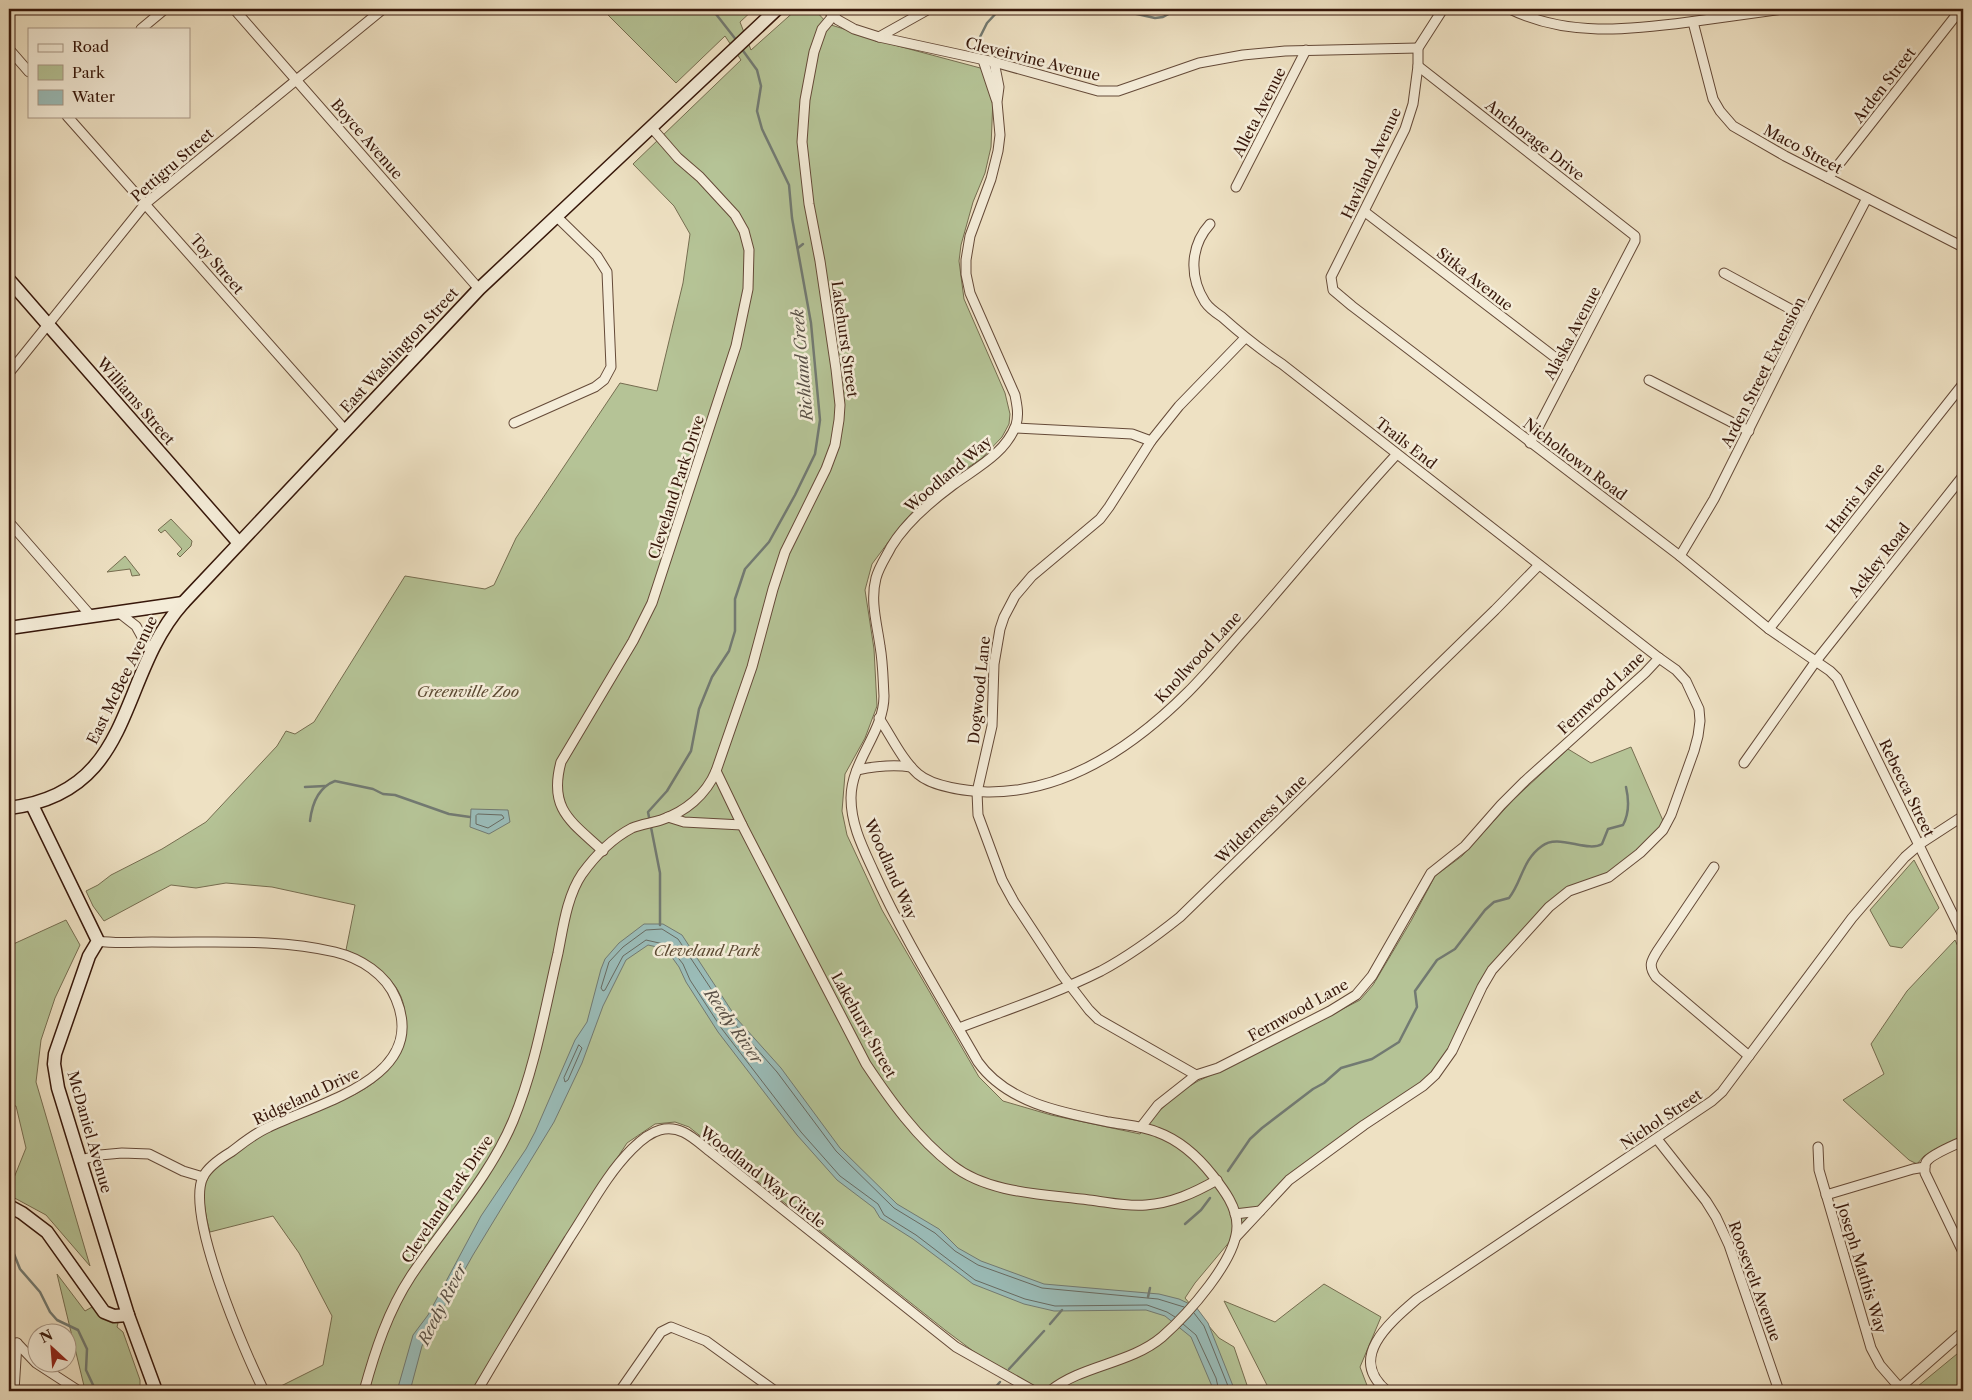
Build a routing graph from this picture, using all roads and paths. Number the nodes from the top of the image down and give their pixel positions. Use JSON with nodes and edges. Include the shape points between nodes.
{"nodes":[{"id":1,"x":165,"y":9,"type":"edge"},
{"id":2,"x":234,"y":9,"type":"edge"},
{"id":3,"x":383,"y":9,"type":"edge"},
{"id":4,"x":777,"y":9,"type":"edge"},
{"id":5,"x":929,"y":9,"type":"edge"},
{"id":6,"x":1443,"y":9,"type":"edge"},
{"id":7,"x":1510,"y":9,"type":"edge"},
{"id":8,"x":1783,"y":9,"type":"edge"},
{"id":9,"x":1961,"y":9,"type":"edge"},
{"id":10,"x":1752,"y":11,"type":"edge"},
{"id":11,"x":830,"y":12,"type":"edge"},
{"id":12,"x":1693,"y":22,"type":"junction"},
{"id":13,"x":141,"y":28,"type":"edge"},
{"id":14,"x":879,"y":37,"type":"junction"},
{"id":15,"x":1418,"y":48,"type":"junction"},
{"id":16,"x":9,"y":49,"type":"edge"},
{"id":17,"x":1306,"y":50,"type":"junction"},
{"id":18,"x":983,"y":60,"type":"junction"},
{"id":19,"x":994,"y":62,"type":"junction"},
{"id":20,"x":1418,"y":66,"type":"junction"},
{"id":21,"x":28,"y":71,"type":"edge"},
{"id":22,"x":296,"y":80,"type":"junction"},
{"id":23,"x":997,"y":102,"type":"junction"},
{"id":24,"x":70,"y":118,"type":"edge"},
{"id":25,"x":651,"y":127,"type":"junction"},
{"id":26,"x":1828,"y":178,"type":"junction"},
{"id":27,"x":1236,"y":187,"type":"dead end"},
{"id":28,"x":1867,"y":198,"type":"junction"},
{"id":29,"x":145,"y":204,"type":"junction"},
{"id":30,"x":1365,"y":212,"type":"junction"},
{"id":31,"x":556,"y":216,"type":"junction"},
{"id":32,"x":1210,"y":224,"type":"dead end"},
{"id":33,"x":1635,"y":236,"type":"joint"},
{"id":34,"x":1963,"y":246,"type":"edge"},
{"id":35,"x":1333,"y":271,"type":"joint"},
{"id":36,"x":1724,"y":273,"type":"dead end"},
{"id":37,"x":9,"y":280,"type":"edge"},
{"id":38,"x":479,"y":288,"type":"junction"},
{"id":39,"x":1805,"y":316,"type":"junction"},
{"id":40,"x":48,"y":324,"type":"junction"},
{"id":41,"x":1245,"y":338,"type":"junction"},
{"id":42,"x":1569,"y":368,"type":"junction"},
{"id":43,"x":9,"y":373,"type":"edge"},
{"id":44,"x":1649,"y":380,"type":"dead end"},
{"id":45,"x":1963,"y":384,"type":"edge"},
{"id":46,"x":514,"y":423,"type":"dead end"},
{"id":47,"x":1015,"y":428,"type":"junction"},
{"id":48,"x":345,"y":430,"type":"junction"},
{"id":49,"x":1749,"y":431,"type":"junction"},
{"id":50,"x":1151,"y":441,"type":"junction"},
{"id":51,"x":1530,"y":443,"type":"junction"},
{"id":52,"x":1398,"y":454,"type":"junction"},
{"id":53,"x":1963,"y":476,"type":"edge"},
{"id":54,"x":9,"y":522,"type":"edge"},
{"id":55,"x":239,"y":543,"type":"junction"},
{"id":56,"x":1680,"y":556,"type":"junction"},
{"id":57,"x":1539,"y":565,"type":"junction"},
{"id":58,"x":183,"y":603,"type":"junction"},
{"id":59,"x":118,"y":612,"type":"junction"},
{"id":60,"x":91,"y":616,"type":"junction"},
{"id":61,"x":9,"y":628,"type":"edge"},
{"id":62,"x":1769,"y":630,"type":"junction"},
{"id":63,"x":151,"y":653,"type":"junction"},
{"id":64,"x":1659,"y":658,"type":"junction"},
{"id":65,"x":1816,"y":662,"type":"junction"},
{"id":66,"x":880,"y":718,"type":"junction"},
{"id":67,"x":1744,"y":762,"type":"dead end"},
{"id":68,"x":911,"y":767,"type":"junction"},
{"id":69,"x":857,"y":770,"type":"junction"},
{"id":70,"x":716,"y":771,"type":"junction"},
{"id":71,"x":977,"y":792,"type":"junction"},
{"id":72,"x":32,"y":805,"type":"junction"},
{"id":73,"x":9,"y":808,"type":"edge"},
{"id":74,"x":1963,"y":816,"type":"edge"},
{"id":75,"x":663,"y":819,"type":"junction"},
{"id":76,"x":742,"y":825,"type":"junction"},
{"id":77,"x":1920,"y":844,"type":"junction"},
{"id":78,"x":603,"y":851,"type":"junction"},
{"id":79,"x":1714,"y":867,"type":"dead end"},
{"id":80,"x":1963,"y":935,"type":"edge"},
{"id":81,"x":98,"y":941,"type":"junction"},
{"id":82,"x":1070,"y":986,"type":"junction"},
{"id":83,"x":959,"y":1028,"type":"junction"},
{"id":84,"x":1749,"y":1056,"type":"junction"},
{"id":85,"x":1196,"y":1076,"type":"junction"},
{"id":86,"x":1141,"y":1128,"type":"junction"},
{"id":87,"x":1657,"y":1139,"type":"junction"},
{"id":88,"x":1963,"y":1141,"type":"edge"},
{"id":89,"x":1818,"y":1147,"type":"dead end"},
{"id":90,"x":80,"y":1160,"type":"junction"},
{"id":91,"x":1925,"y":1167,"type":"junction"},
{"id":92,"x":203,"y":1177,"type":"junction"},
{"id":93,"x":1217,"y":1180,"type":"junction"},
{"id":94,"x":1826,"y":1195,"type":"junction"},
{"id":95,"x":9,"y":1206,"type":"edge"},
{"id":96,"x":1260,"y":1211,"type":"junction"},
{"id":97,"x":1235,"y":1214,"type":"junction"},
{"id":98,"x":1236,"y":1237,"type":"junction"},
{"id":99,"x":1963,"y":1252,"type":"edge"},
{"id":100,"x":128,"y":1315,"type":"junction"},
{"id":101,"x":1963,"y":1332,"type":"edge"},
{"id":102,"x":13,"y":1344,"type":"edge"},
{"id":103,"x":1898,"y":1390,"type":"edge"},
{"id":104,"x":14,"y":1391,"type":"edge"},
{"id":105,"x":78,"y":1391,"type":"edge"},
{"id":106,"x":156,"y":1391,"type":"edge"},
{"id":107,"x":264,"y":1391,"type":"edge"},
{"id":108,"x":364,"y":1391,"type":"edge"},
{"id":109,"x":477,"y":1391,"type":"edge"},
{"id":110,"x":620,"y":1391,"type":"edge"},
{"id":111,"x":775,"y":1391,"type":"edge"},
{"id":112,"x":1034,"y":1391,"type":"edge"},
{"id":113,"x":1050,"y":1391,"type":"edge"},
{"id":114,"x":1387,"y":1391,"type":"edge"},
{"id":115,"x":1779,"y":1391,"type":"edge"}],
"edges":[{"from":1,"to":13,"type":"street"},
{"from":2,"to":22,"type":"street","name":"Boyce Avenue"},
{"from":3,"to":22,"type":"street","name":"Pettigru Street"},
{"from":4,"to":25,"type":"street","name":"East Washington Street"},
{"from":5,"to":14,"type":"street"},
{"from":6,"to":15,"type":"street"},
{"from":7,"to":12,"type":"street","via":[[1555,25],[1587,29],[1624,30]]},
{"from":8,"to":10,"type":"street"},
{"from":9,"to":26,"type":"street","name":"Arden Street"},
{"from":10,"to":12,"type":"street"},
{"from":11,"to":14,"type":"street","name":"Cleveirvine Avenue","via":[[854,29]]},
{"from":11,"to":70,"type":"street","name":"Lakehurst Street","via":[[814,52],[805,100],[802,142],[836,369],[839,420],[826,469],[785,552],[752,667]]},
{"from":12,"to":26,"type":"street","name":"Maco Street","via":[[1713,99],[1727,120],[1740,131]]},
{"from":14,"to":18,"type":"street","name":"Cleveirvine Avenue"},
{"from":15,"to":17,"type":"street","name":"Cleveirvine Avenue"},
{"from":15,"to":20,"type":"street","name":"Haviland Avenue"},
{"from":16,"to":21,"type":"street"},
{"from":17,"to":19,"type":"street","name":"Cleveirvine Avenue","via":[[1215,59],[1108,92]]},
{"from":17,"to":27,"type":"street","name":"Alleta Avenue"},
{"from":18,"to":19,"type":"street","name":"Cleveirvine Avenue"},
{"from":18,"to":23,"type":"street"},
{"from":19,"to":23,"type":"street","via":[[999,87]]},
{"from":20,"to":30,"type":"street","name":"Haviland Avenue","via":[[1408,123]]},
{"from":20,"to":33,"type":"street","name":"Anchorage Drive"},
{"from":22,"to":29,"type":"street","name":"Pettigru Street"},
{"from":22,"to":38,"type":"street","name":"Boyce Avenue"},
{"from":23,"to":47,"type":"street","via":[[998,151],[970,236],[966,274],[970,293],[1014,395],[1018,415]]},
{"from":24,"to":29,"type":"street","name":"Toy Street"},
{"from":25,"to":31,"type":"street","name":"East Washington Street"},
{"from":25,"to":78,"type":"street","name":"Cleveland Park Drive","via":[[735,215],[744,231],[750,270],[745,311],[736,346],[660,583],[644,621],[561,762],[557,784],[563,812]]},
{"from":26,"to":28,"type":"street","name":"Maco Street"},
{"from":28,"to":34,"type":"street","name":"Maco Street"},
{"from":28,"to":39,"type":"street","name":"Arden Street Extension"},
{"from":29,"to":40,"type":"street","name":"Pettigru Street"},
{"from":29,"to":48,"type":"street","name":"Toy Street"},
{"from":30,"to":35,"type":"street","name":"Haviland Avenue"},
{"from":30,"to":42,"type":"street","name":"Sitka Avenue"},
{"from":31,"to":38,"type":"street","name":"East Washington Street"},
{"from":31,"to":46,"type":"street","via":[[597,256],[607,272],[612,366],[604,380],[595,387]]},
{"from":32,"to":41,"type":"street","name":"Trails End","via":[[1203,232],[1193,259],[1195,280],[1206,303]]},
{"from":33,"to":42,"type":"street","name":"Alaska Avenue"},
{"from":35,"to":51,"type":"street","name":"Nicholtown Road","via":[[1331,283],[1338,295]]},
{"from":36,"to":39,"type":"street"},
{"from":37,"to":40,"type":"street","name":"Williams Street"},
{"from":38,"to":48,"type":"street","name":"East Washington Street"},
{"from":39,"to":49,"type":"street","name":"Arden Street Extension"},
{"from":40,"to":43,"type":"street","name":"Pettigru Street"},
{"from":40,"to":55,"type":"street","name":"Williams Street"},
{"from":41,"to":50,"type":"street","name":"Dogwood Lane","via":[[1179,406]]},
{"from":41,"to":52,"type":"street","name":"Trails End"},
{"from":42,"to":51,"type":"street","name":"Alaska Avenue"},
{"from":44,"to":49,"type":"street"},
{"from":45,"to":62,"type":"street","name":"Harris Lane"},
{"from":47,"to":50,"type":"street","via":[[1132,434]]},
{"from":47,"to":66,"type":"street","name":"Woodland Way","via":[[1008,441],[985,464],[954,484],[916,516],[892,545],[880,568],[873,600],[883,671],[884,700]]},
{"from":48,"to":55,"type":"street","name":"East Washington Street"},
{"from":49,"to":56,"type":"street","name":"Arden Street Extension"},
{"from":50,"to":71,"type":"street","name":"Dogwood Lane","via":[[1100,518],[1032,576],[1008,608],[996,646],[992,726]]},
{"from":51,"to":56,"type":"street","name":"Nicholtown Road"},
{"from":52,"to":57,"type":"street","name":"Trails End"},
{"from":52,"to":71,"type":"street","name":"Knollwood Lane","via":[[1200,678],[1163,715],[1107,757],[1071,775],[1006,792]]},
{"from":53,"to":65,"type":"street","name":"Ackley Road"},
{"from":54,"to":60,"type":"street"},
{"from":55,"to":58,"type":"street","name":"East Washington Street"},
{"from":56,"to":62,"type":"street","name":"Nicholtown Road"},
{"from":57,"to":64,"type":"street","name":"Trails End"},
{"from":57,"to":82,"type":"street","name":"Wilderness Lane","via":[[1180,917],[1123,958]]},
{"from":58,"to":59,"type":"street"},
{"from":58,"to":63,"type":"street","name":"East McBee Avenue","via":[[167,622]]},
{"from":59,"to":60,"type":"street"},
{"from":59,"to":63,"type":"street","via":[[136,626]]},
{"from":60,"to":61,"type":"street"},
{"from":62,"to":65,"type":"street","name":"Nicholtown Road"},
{"from":63,"to":72,"type":"street","name":"East McBee Avenue","via":[[110,747],[70,788]]},
{"from":64,"to":85,"type":"street","name":"Fernwood Lane","via":[[1500,805],[1465,846],[1431,873],[1372,976],[1356,995],[1218,1068]]},
{"from":64,"to":96,"type":"street","name":"Fernwood Lane","via":[[1686,681],[1699,710],[1700,721],[1694,751],[1671,815],[1662,830],[1640,853],[1609,877],[1569,891],[1549,906],[1492,970],[1452,1051],[1435,1075],[1289,1180]]},
{"from":65,"to":67,"type":"street","name":"Ackley Road"},
{"from":65,"to":77,"type":"street","name":"Rebecca Street","via":[[1840,683]]},
{"from":66,"to":68,"type":"street","name":"Knollwood Lane"},
{"from":66,"to":69,"type":"street","name":"Woodland Way"},
{"from":68,"to":69,"type":"street","name":"Knollwood Lane","via":[[894,764]]},
{"from":68,"to":71,"type":"street","name":"Knollwood Lane","via":[[934,782]]},
{"from":69,"to":83,"type":"street","name":"Woodland Way","via":[[851,797],[858,836],[889,906]]},
{"from":70,"to":75,"type":"street","name":"Lakehurst Street","via":[[694,802]]},
{"from":70,"to":76,"type":"street","name":"Lakehurst Street"},
{"from":71,"to":82,"type":"street","name":"Dogwood Lane","via":[[978,814],[1002,880]]},
{"from":72,"to":73,"type":"street","name":"East McBee Avenue"},
{"from":72,"to":81,"type":"street"},
{"from":74,"to":77,"type":"street","name":"Nichol Street"},
{"from":75,"to":76,"type":"street"},
{"from":75,"to":78,"type":"street","name":"Cleveland Park Drive","via":[[623,834]]},
{"from":76,"to":93,"type":"street","name":"Lakehurst Street","via":[[866,1064],[922,1136],[952,1165],[998,1186],[1144,1206],[1176,1200]]},
{"from":77,"to":80,"type":"street","name":"Rebecca Street"},
{"from":77,"to":84,"type":"street","name":"Nichol Street","via":[[1852,918]]},
{"from":78,"to":108,"type":"street","name":"Cleveland Park Drive","via":[[582,875],[571,901],[532,1065],[513,1121],[485,1172],[396,1301]]},
{"from":79,"to":84,"type":"street","via":[[1658,950],[1650,969]]},
{"from":81,"to":90,"type":"street","name":"McDaniel Avenue","via":[[89,956],[54,1064]]},
{"from":81,"to":92,"type":"street","name":"Ridgeland Drive","via":[[291,945],[335,952],[360,962],[383,977],[394,994],[402,1016],[400,1039],[379,1074],[341,1096],[267,1128],[216,1162]]},
{"from":82,"to":83,"type":"street","name":"Wilderness Lane"},
{"from":82,"to":85,"type":"street","name":"Dogwood Lane","via":[[1098,1019]]},
{"from":83,"to":86,"type":"street","name":"Woodland Way","via":[[987,1073],[1012,1093],[1041,1105]]},
{"from":84,"to":87,"type":"street","name":"Nichol Street","via":[[1722,1092]]},
{"from":85,"to":86,"type":"street","name":"Fernwood Lane","via":[[1158,1105]]},
{"from":86,"to":93,"type":"street","name":"Woodland Way","via":[[1169,1137],[1204,1164]]},
{"from":87,"to":114,"type":"street","name":"Nichol Street","via":[[1404,1310],[1380,1337],[1371,1353],[1371,1373]]},
{"from":87,"to":115,"type":"street","name":"Roosevelt Avenue","via":[[1720,1224]]},
{"from":88,"to":91,"type":"street","via":[[1931,1157]]},
{"from":89,"to":94,"type":"street","name":"Joseph Mathis Way","via":[[1819,1170]]},
{"from":90,"to":92,"type":"street","via":[[122,1153],[149,1154]]},
{"from":90,"to":100,"type":"street","name":"McDaniel Avenue"},
{"from":91,"to":94,"type":"street","via":[[1912,1168]]},
{"from":91,"to":99,"type":"street"},
{"from":92,"to":107,"type":"street","via":[[200,1204],[217,1276],[231,1319]]},
{"from":93,"to":97,"type":"street","name":"Woodland Way"},
{"from":94,"to":103,"type":"street","name":"Joseph Mathis Way","via":[[1874,1356]]},
{"from":95,"to":100,"type":"street","via":[[47,1232],[104,1312],[114,1316]]},
{"from":96,"to":97,"type":"street"},
{"from":96,"to":98,"type":"street","name":"Fernwood Lane"},
{"from":97,"to":98,"type":"street","name":"Woodland Way"},
{"from":98,"to":113,"type":"street","name":"Woodland Way","via":[[1224,1264],[1170,1329],[1140,1350]]},
{"from":100,"to":106,"type":"street","name":"McDaniel Avenue"},
{"from":101,"to":103,"type":"street"},
{"from":102,"to":104,"type":"street"},
{"from":102,"to":105,"type":"street"},
{"from":109,"to":112,"type":"street","name":"Woodland Way Circle","via":[[616,1169],[646,1136],[671,1128],[685,1132],[706,1148],[956,1347]]},
{"from":110,"to":111,"type":"street","via":[[660,1332],[671,1327],[706,1341]]}]}
